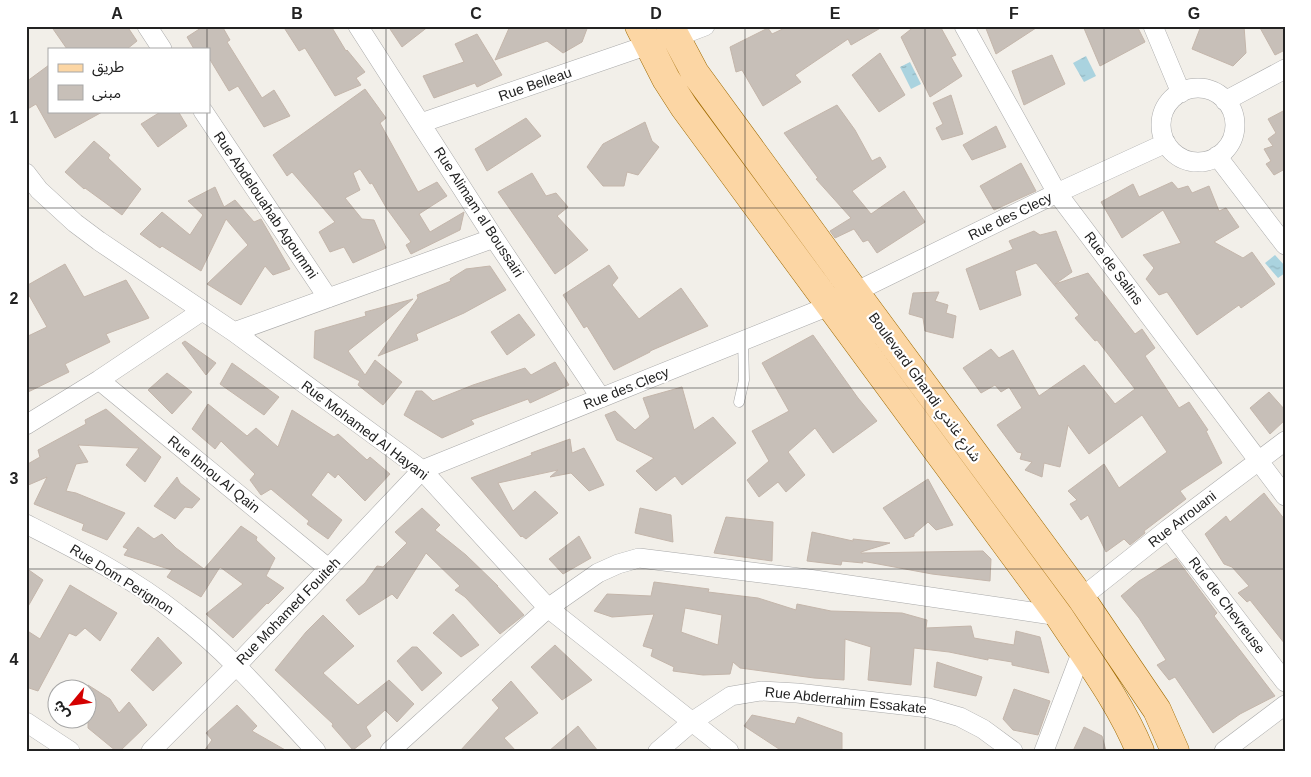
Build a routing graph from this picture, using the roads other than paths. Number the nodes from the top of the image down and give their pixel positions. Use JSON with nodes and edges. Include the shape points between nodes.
{"nodes":[{"id":1,"x":147,"y":26,"type":"edge"},
{"id":2,"x":358,"y":26,"type":"edge"},
{"id":3,"x":705,"y":26,"type":"edge"},
{"id":4,"x":964,"y":26,"type":"edge"},
{"id":5,"x":1153,"y":26,"type":"edge"},
{"id":6,"x":673,"y":32,"type":"edge"},
{"id":7,"x":644,"y":36,"type":"edge"},
{"id":8,"x":161,"y":48,"type":"edge"},
{"id":9,"x":1285,"y":69,"type":"edge"},
{"id":10,"x":1181,"y":93,"type":"junction"},
{"id":11,"x":1226,"y":101,"type":"junction"},
{"id":12,"x":204,"y":112,"type":"edge"},
{"id":13,"x":422,"y":123,"type":"junction"},
{"id":14,"x":1166,"y":143,"type":"junction"},
{"id":15,"x":1217,"y":156,"type":"junction"},
{"id":16,"x":26,"y":173,"type":"edge"},
{"id":17,"x":1057,"y":192,"type":"junction"},
{"id":18,"x":494,"y":238,"type":"junction"},
{"id":19,"x":1285,"y":245,"type":"edge"},
{"id":20,"x":854,"y":292,"type":"junction"},
{"id":21,"x":328,"y":298,"type":"junction"},
{"id":22,"x":829,"y":306,"type":"junction"},
{"id":23,"x":202,"y":311,"type":"junction"},
{"id":24,"x":234,"y":332,"type":"junction"},
{"id":25,"x":743,"y":340,"type":"junction"},
{"id":26,"x":99,"y":380,"type":"junction"},
{"id":27,"x":601,"y":398,"type":"junction"},
{"id":28,"x":739,"y":402,"type":"dead end"},
{"id":29,"x":26,"y":425,"type":"edge"},
{"id":30,"x":1285,"y":442,"type":"edge"},
{"id":31,"x":1258,"y":461,"type":"junction"},
{"id":32,"x":422,"y":470,"type":"junction"},
{"id":33,"x":1285,"y":496,"type":"edge"},
{"id":34,"x":26,"y":524,"type":"edge"},
{"id":35,"x":1168,"y":529,"type":"junction"},
{"id":36,"x":328,"y":568,"type":"junction"},
{"id":37,"x":1081,"y":598,"type":"junction"},
{"id":38,"x":548,"y":608,"type":"junction"},
{"id":39,"x":1059,"y":616,"type":"junction"},
{"id":40,"x":1082,"y":651,"type":"junction"},
{"id":41,"x":236,"y":666,"type":"junction"},
{"id":42,"x":1285,"y":682,"type":"edge"},
{"id":43,"x":1285,"y":705,"type":"edge"},
{"id":44,"x":693,"y":721,"type":"junction"},
{"id":45,"x":26,"y":722,"type":"edge"},
{"id":46,"x":70,"y":751,"type":"edge"},
{"id":47,"x":151,"y":751,"type":"edge"},
{"id":48,"x":316,"y":751,"type":"edge"},
{"id":49,"x":390,"y":751,"type":"edge"},
{"id":50,"x":658,"y":751,"type":"edge"},
{"id":51,"x":729,"y":751,"type":"edge"},
{"id":52,"x":1013,"y":751,"type":"edge"},
{"id":53,"x":1044,"y":751,"type":"edge"},
{"id":54,"x":1140,"y":751,"type":"edge"},
{"id":55,"x":1176,"y":751,"type":"edge"},
{"id":56,"x":1224,"y":751,"type":"edge"}],
"edges":[{"from":1,"to":8,"type":"street"},
{"from":2,"to":13,"type":"street","name":"Rue Alimam al Boussairi"},
{"from":3,"to":6,"type":"street"},
{"from":4,"to":17,"type":"street","name":"Rue de Salins"},
{"from":5,"to":10,"type":"street"},
{"from":6,"to":20,"type":"main road","name":"Boulevard Ghandi شارع غاندي","via":[[696,73]]},
{"from":7,"to":13,"type":"street","name":"Rue Belleau"},
{"from":7,"to":22,"type":"main road","name":"Boulevard Ghandi شارع غاندي","via":[[684,106]]},
{"from":9,"to":11,"type":"street"},
{"from":10,"to":11,"type":"street","via":[[1202,89]]},
{"from":10,"to":14,"type":"street","via":[[1170,102],[1163,115]]},
{"from":11,"to":15,"type":"street","via":[[1233,113],[1234,133],[1228,146]]},
{"from":12,"to":21,"type":"street","name":"Rue Abdelouahab Agoummi"},
{"from":13,"to":18,"type":"street","name":"Rue Alimam al Boussairi"},
{"from":14,"to":15,"type":"street","via":[[1176,154],[1189,160],[1203,161]]},
{"from":14,"to":17,"type":"street","name":"Rue des Clecy"},
{"from":15,"to":19,"type":"street"},
{"from":16,"to":23,"type":"street","name":"Rue Mohamed Al Hayani","via":[[39,190],[75,223]]},
{"from":17,"to":20,"type":"street","name":"Rue des Clecy"},
{"from":17,"to":31,"type":"street","name":"Rue de Salins"},
{"from":18,"to":21,"type":"street"},
{"from":18,"to":27,"type":"street","name":"Rue Alimam al Boussairi"},
{"from":20,"to":37,"type":"main road","name":"Boulevard Ghandi شارع غاندي"},
{"from":21,"to":24,"type":"street"},
{"from":22,"to":25,"type":"street","name":"Rue des Clecy"},
{"from":22,"to":39,"type":"main road","name":"Boulevard Ghandi شارع غاندي"},
{"from":23,"to":24,"type":"street","name":"Rue Mohamed Al Hayani"},
{"from":23,"to":26,"type":"street"},
{"from":24,"to":32,"type":"street","name":"Rue Mohamed Al Hayani"},
{"from":25,"to":27,"type":"street","name":"Rue des Clecy"},
{"from":25,"to":28,"type":"lane","via":[[744,380]]},
{"from":26,"to":29,"type":"street"},
{"from":26,"to":36,"type":"street","name":"Rue Ibnou Al Qain"},
{"from":27,"to":32,"type":"street","name":"Rue des Clecy"},
{"from":30,"to":31,"type":"street","name":"Rue Arrouani"},
{"from":31,"to":33,"type":"street","name":"Rue de Salins"},
{"from":31,"to":35,"type":"street","name":"Rue Arrouani"},
{"from":32,"to":36,"type":"street","name":"Rue Mohamed Fouiteh"},
{"from":32,"to":38,"type":"street","name":"Rue Mohamed Al Hayani"},
{"from":34,"to":41,"type":"street","name":"Rue Dom Perignon","via":[[94,559],[155,597],[205,636]]},
{"from":35,"to":37,"type":"street","name":"Rue Arrouani"},
{"from":35,"to":42,"type":"street","name":"Rue de Chevreuse"},
{"from":36,"to":41,"type":"street","name":"Rue Mohamed Fouiteh"},
{"from":37,"to":55,"type":"main road","name":"Boulevard Ghandi شارع غاندي","via":[[1157,710]]},
{"from":38,"to":39,"type":"street","via":[[598,573],[639,558]]},
{"from":38,"to":44,"type":"street","name":"Rue Mohamed Al Hayani"},
{"from":38,"to":49,"type":"street"},
{"from":39,"to":40,"type":"main road","name":"Boulevard Ghandi شارع غاندي"},
{"from":40,"to":53,"type":"street"},
{"from":40,"to":54,"type":"main road","name":"Boulevard Ghandi شارع غاندي","via":[[1123,714]]},
{"from":41,"to":47,"type":"street","name":"Rue Mohamed Fouiteh"},
{"from":41,"to":48,"type":"street","name":"Rue Dom Perignon"},
{"from":43,"to":56,"type":"street"},
{"from":44,"to":50,"type":"street","name":"Rue Abderrahim Essakate"},
{"from":44,"to":51,"type":"street","name":"Rue Mohamed Al Hayani"},
{"from":44,"to":52,"type":"street","name":"Rue Abderrahim Essakate","via":[[732,696],[761,691],[797,693],[929,708],[960,717]]},
{"from":45,"to":46,"type":"street"}]}
